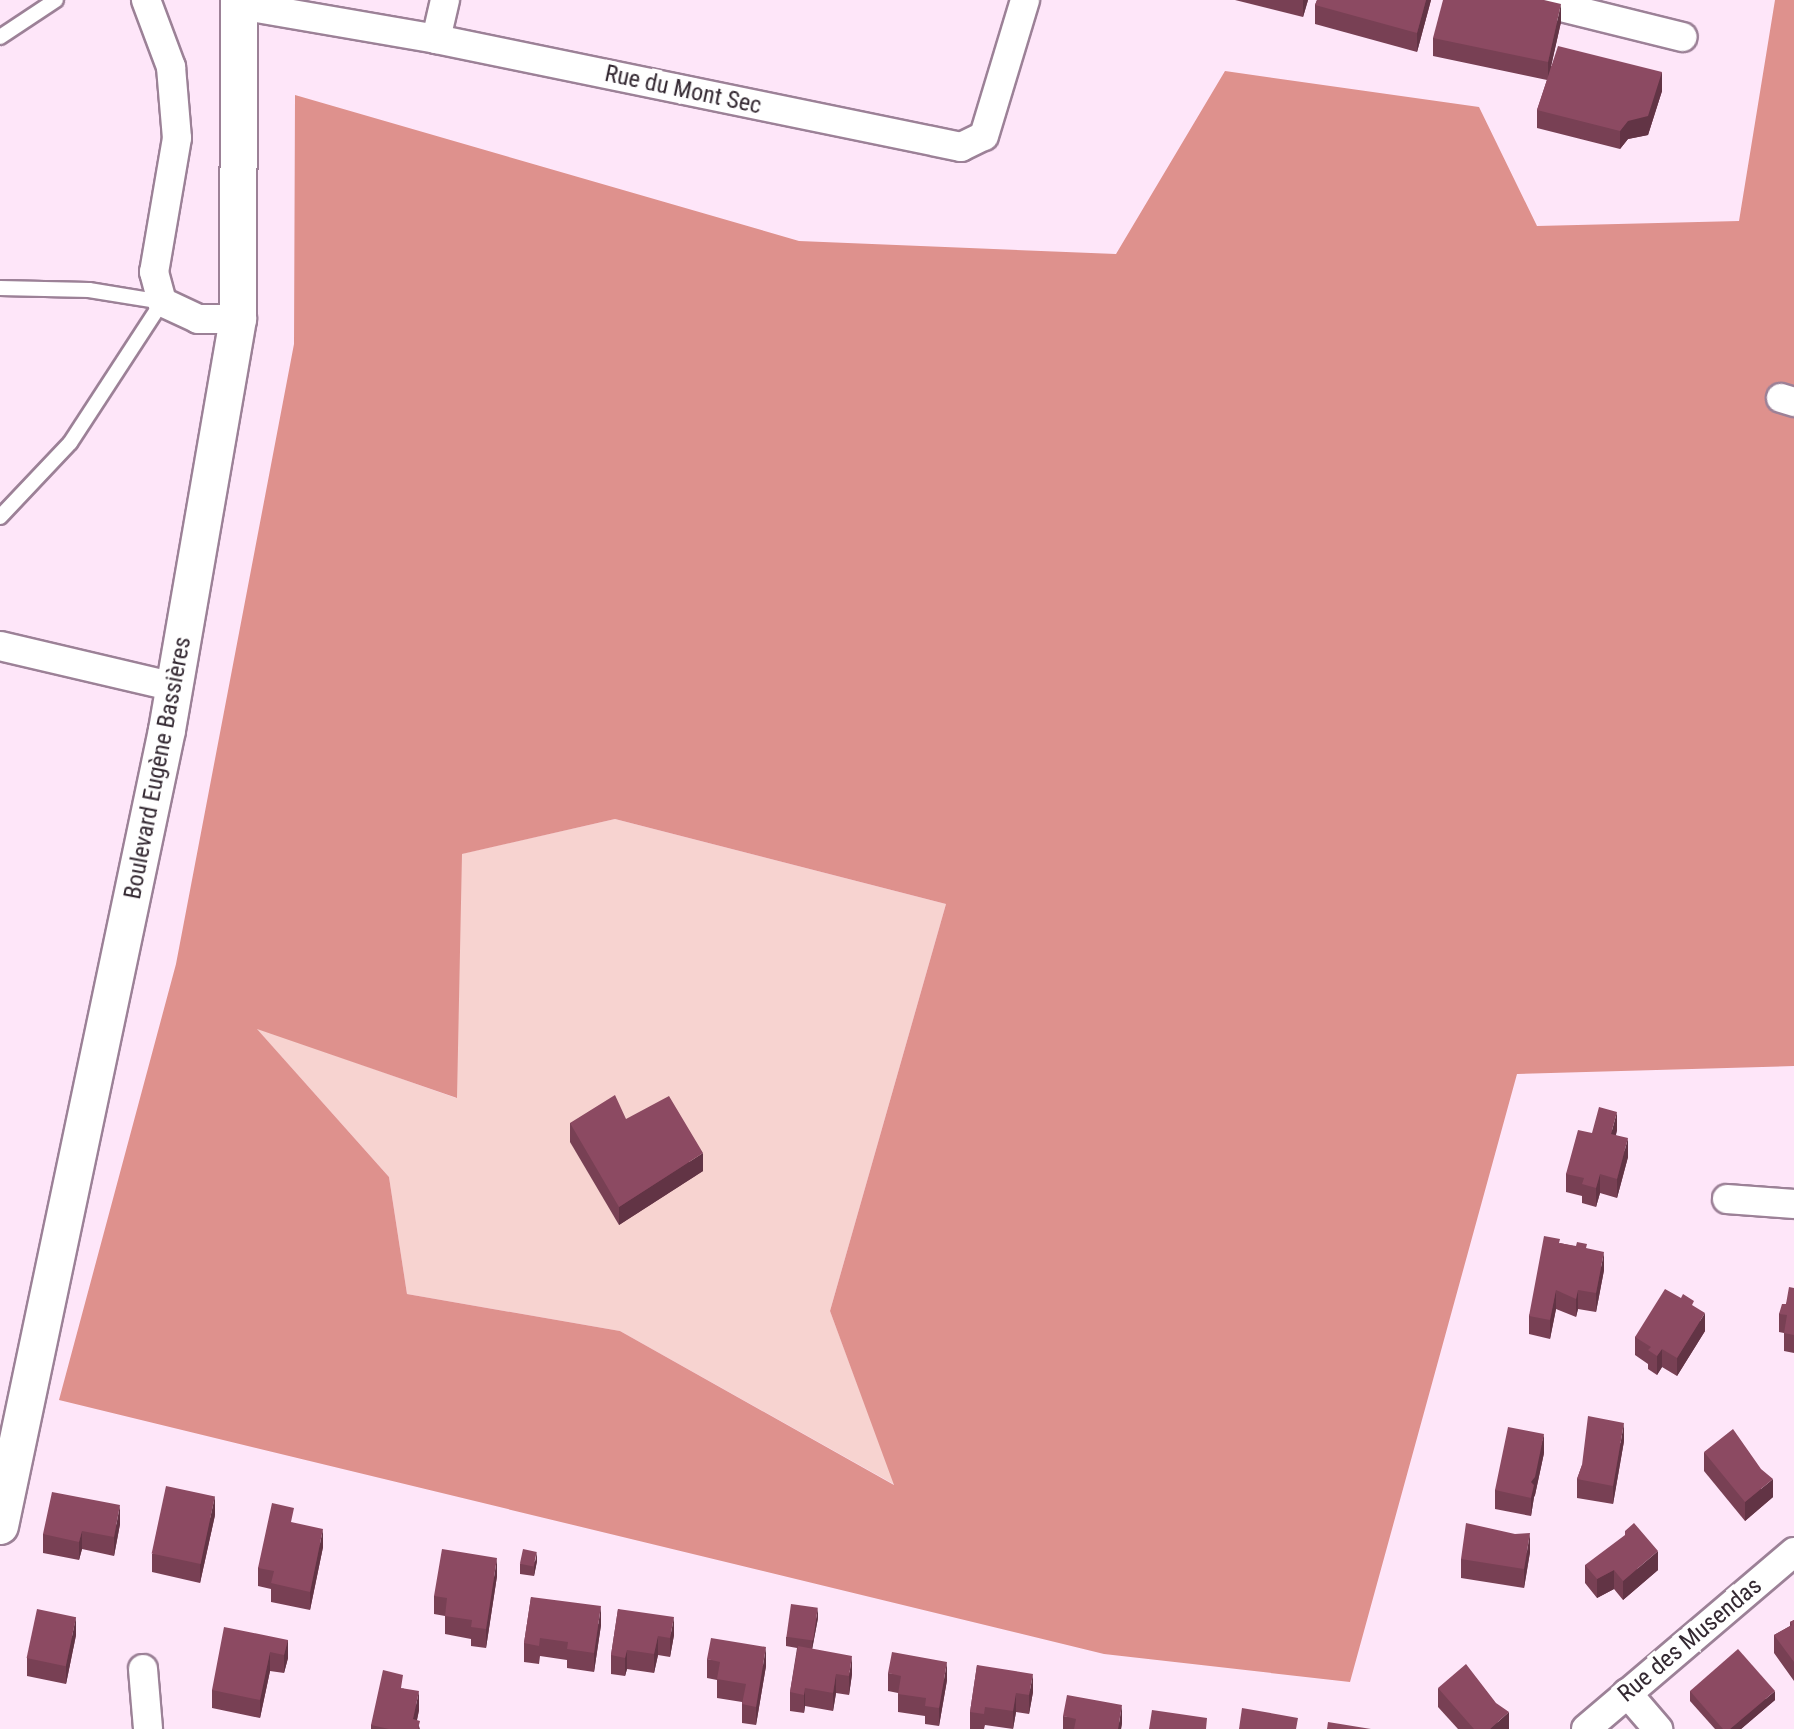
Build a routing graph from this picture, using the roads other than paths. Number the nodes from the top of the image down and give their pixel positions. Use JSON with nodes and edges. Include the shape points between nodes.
{"nodes":[{"id":1,"x":56,"y":0,"type":"edge"},
{"id":2,"x":146,"y":0,"type":"edge"},
{"id":3,"x":445,"y":0,"type":"edge"},
{"id":4,"x":1025,"y":0,"type":"edge"},
{"id":5,"x":1533,"y":0,"type":"edge"},
{"id":6,"x":240,"y":2,"type":"edge"},
{"id":7,"x":0,"y":37,"type":"edge"},
{"id":8,"x":1682,"y":37,"type":"dead end"},
{"id":9,"x":436,"y":39,"type":"junction"},
{"id":10,"x":0,"y":288,"type":"edge"},
{"id":11,"x":162,"y":302,"type":"junction"},
{"id":12,"x":238,"y":319,"type":"junction"},
{"id":13,"x":0,"y":517,"type":"edge"},
{"id":14,"x":0,"y":646,"type":"edge"},
{"id":15,"x":175,"y":687,"type":"junction"},
{"id":16,"x":1727,"y":1199,"type":"dead end"},
{"id":17,"x":1794,"y":1204,"type":"edge"},
{"id":18,"x":0,"y":1526,"type":"edge"},
{"id":19,"x":1794,"y":1552,"type":"edge"},
{"id":20,"x":143,"y":1669,"type":"dead end"},
{"id":21,"x":1627,"y":1693,"type":"junction"},
{"id":22,"x":148,"y":1729,"type":"edge"},
{"id":23,"x":1586,"y":1729,"type":"edge"},
{"id":24,"x":1658,"y":1729,"type":"edge"}],
"edges":[{"from":1,"to":7,"type":"lane"},
{"from":2,"to":11,"type":"street","via":[[171,67],[177,138],[154,272]]},
{"from":3,"to":9,"type":"street"},
{"from":4,"to":9,"type":"street","name":"Rue du Mont Sec","via":[[984,136],[961,147]]},
{"from":5,"to":8,"type":"street"},
{"from":6,"to":9,"type":"street","name":"Rue du Mont Sec"},
{"from":6,"to":12,"type":"street","name":"Boulevard Eugène Bassières"},
{"from":10,"to":11,"type":"lane","via":[[89,290]]},
{"from":11,"to":12,"type":"street","via":[[198,319]]},
{"from":11,"to":13,"type":"lane","via":[[70,443]]},
{"from":12,"to":15,"type":"street","name":"Boulevard Eugène Bassières"},
{"from":14,"to":15,"type":"street"},
{"from":15,"to":18,"type":"street","name":"Boulevard Eugène Bassières"},
{"from":16,"to":17,"type":"street"},
{"from":19,"to":21,"type":"street","name":"Rue des Musendas"},
{"from":20,"to":22,"type":"street"},
{"from":21,"to":23,"type":"street","name":"Rue des Musendas"},
{"from":21,"to":24,"type":"street"}]}
